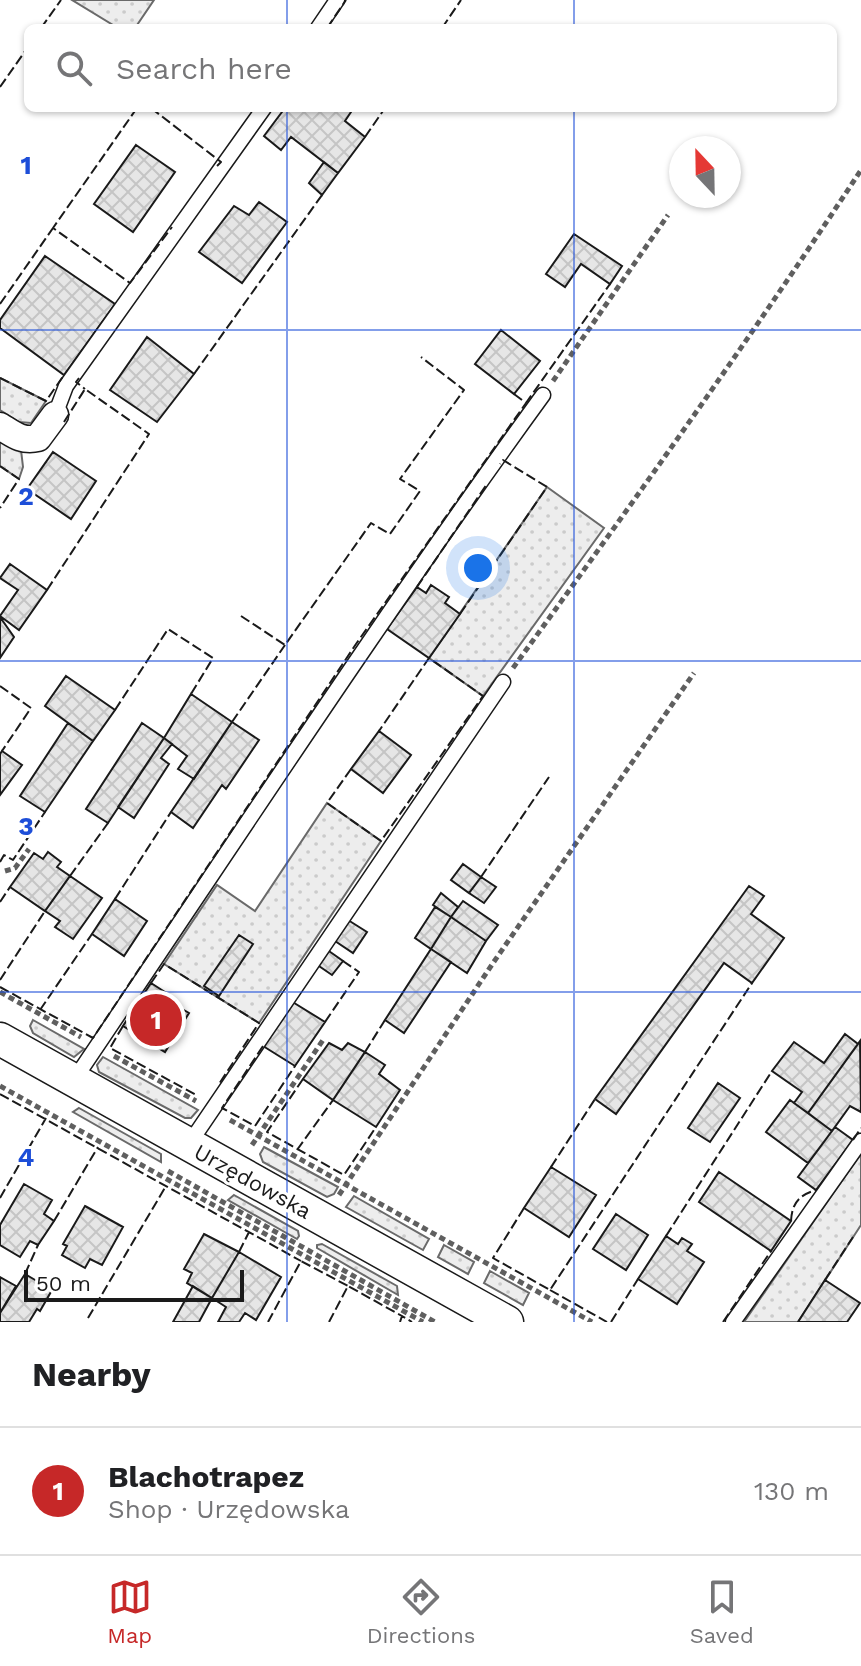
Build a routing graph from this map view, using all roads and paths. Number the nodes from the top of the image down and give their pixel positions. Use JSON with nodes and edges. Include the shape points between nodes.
{"nodes":[{"id":1,"x":337,"y":0,"type":"edge"},
{"id":2,"x":321,"y":24,"type":"edge"},
{"id":3,"x":261,"y":112,"type":"edge"},
{"id":4,"x":861,"y":170,"type":"edge"},
{"id":5,"x":668,"y":215,"type":"dead end"},
{"id":6,"x":543,"y":395,"type":"joint"},
{"id":7,"x":55,"y":415,"type":"joint"},
{"id":8,"x":0,"y":426,"type":"edge"},
{"id":9,"x":694,"y":673,"type":"dead end"},
{"id":10,"x":503,"y":682,"type":"joint"},
{"id":11,"x":29,"y":849,"type":"dead end"},
{"id":12,"x":5,"y":871,"type":"dead end"},
{"id":13,"x":0,"y":992,"type":"edge"},
{"id":14,"x":0,"y":1039,"type":"edge"},
{"id":15,"x":323,"y":1040,"type":"dead end"},
{"id":16,"x":97,"y":1046,"type":"junction"},
{"id":17,"x":74,"y":1080,"type":"junction"},
{"id":18,"x":0,"y":1086,"type":"edge"},
{"id":19,"x":210,"y":1109,"type":"junction"},
{"id":20,"x":81,"y":1122,"type":"dead end"},
{"id":21,"x":257,"y":1134,"type":"junction"},
{"id":22,"x":861,"y":1141,"type":"edge"},
{"id":23,"x":188,"y":1145,"type":"junction"},
{"id":24,"x":237,"y":1172,"type":"junction"},
{"id":25,"x":347,"y":1183,"type":"junction"},
{"id":26,"x":324,"y":1220,"type":"junction"},
{"id":27,"x":423,"y":1322,"type":"edge"},
{"id":28,"x":435,"y":1322,"type":"edge"},
{"id":29,"x":507,"y":1322,"type":"edge"},
{"id":30,"x":592,"y":1322,"type":"edge"},
{"id":31,"x":733,"y":1322,"type":"edge"}],
"edges":[{"from":1,"to":2,"type":"lane"},
{"from":3,"to":7,"type":"lane","via":[[66,386]]},
{"from":4,"to":10,"type":"path","via":[[702,406]]},
{"from":5,"to":6,"type":"path"},
{"from":6,"to":16,"type":"lane","via":[[371,638]]},
{"from":7,"to":8,"type":"street","via":[[31,440]]},
{"from":9,"to":25,"type":"path"},
{"from":10,"to":19,"type":"lane"},
{"from":11,"to":12,"type":"path","via":[[15,868]]},
{"from":13,"to":16,"type":"path"},
{"from":14,"to":17,"type":"street","name":"Urzędowska"},
{"from":15,"to":21,"type":"path"},
{"from":16,"to":17,"type":"lane"},
{"from":16,"to":19,"type":"path"},
{"from":17,"to":23,"type":"street","name":"Urzędowska"},
{"from":18,"to":27,"type":"path"},
{"from":19,"to":21,"type":"path"},
{"from":19,"to":23,"type":"lane"},
{"from":20,"to":28,"type":"path"},
{"from":21,"to":24,"type":"path"},
{"from":21,"to":25,"type":"path"},
{"from":22,"to":31,"type":"lane"},
{"from":23,"to":24,"type":"street","name":"Urzędowska"},
{"from":24,"to":26,"type":"street","name":"Urzędowska"},
{"from":25,"to":26,"type":"path"},
{"from":25,"to":30,"type":"path"},
{"from":26,"to":29,"type":"street","name":"Urzędowska"}]}
